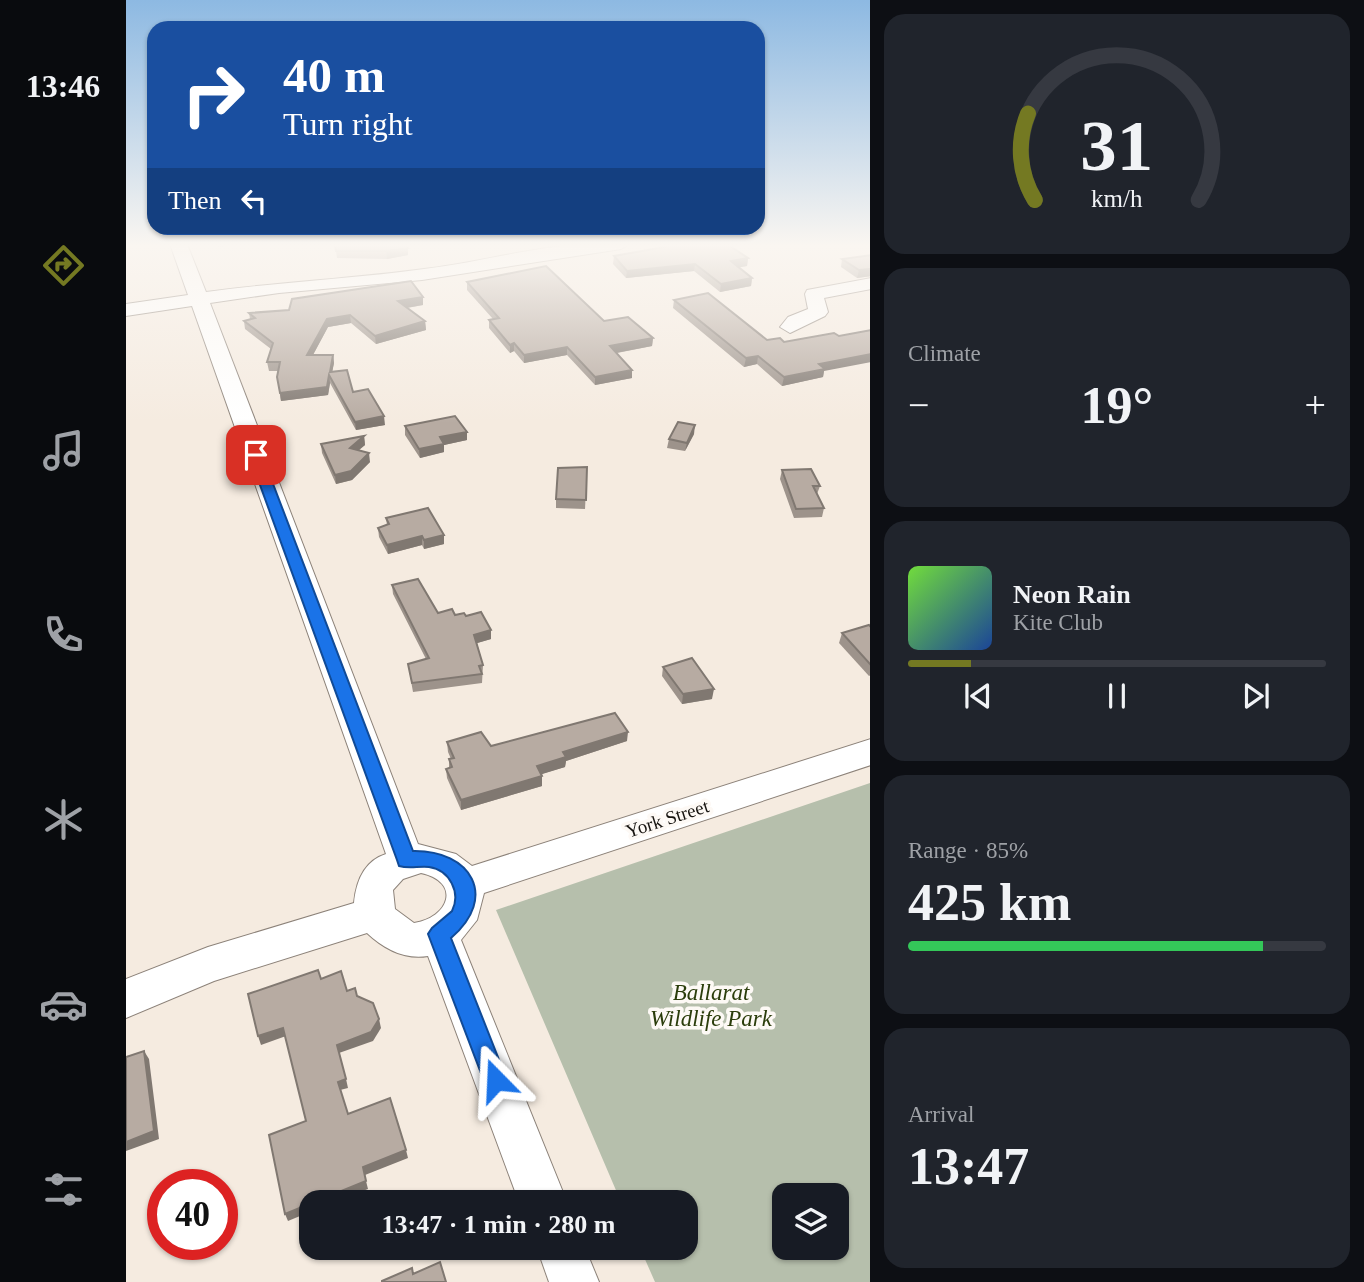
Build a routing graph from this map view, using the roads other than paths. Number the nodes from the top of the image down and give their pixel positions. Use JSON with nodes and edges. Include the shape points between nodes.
{"nodes":[{"id":1,"x":163,"y":304,"type":"edge"},
{"id":2,"x":199,"y":304,"type":"edge"},
{"id":3,"x":816,"y":304,"type":"edge"},
{"id":4,"x":126,"y":310,"type":"edge"},
{"id":5,"x":790,"y":327,"type":"dead end"},
{"id":6,"x":870,"y":752,"type":"edge"},
{"id":7,"x":406,"y":860,"type":"junction"},
{"id":8,"x":464,"y":884,"type":"junction"},
{"id":9,"x":374,"y":914,"type":"junction"},
{"id":10,"x":439,"y":934,"type":"junction"},
{"id":11,"x":126,"y":999,"type":"edge"},
{"id":12,"x":538,"y":1190,"type":"edge"},
{"id":13,"x":566,"y":1260,"type":"edge"},
{"id":14,"x":574,"y":1282,"type":"edge"}],
"edges":[{"from":1,"to":4,"type":"street"},
{"from":2,"to":7,"type":"street"},
{"from":3,"to":5,"type":"street","via":[[818,312]]},
{"from":6,"to":8,"type":"street","name":"York Street"},
{"from":7,"to":8,"type":"street","via":[[435,859],[458,873]]},
{"from":7,"to":9,"type":"street","via":[[378,881],[373,892]]},
{"from":8,"to":10,"type":"street","via":[[465,907]]},
{"from":9,"to":10,"type":"street","via":[[389,932],[400,937],[426,939]]},
{"from":9,"to":11,"type":"street","via":[[208,965]]},
{"from":10,"to":12,"type":"street"},
{"from":13,"to":14,"type":"street"}]}
